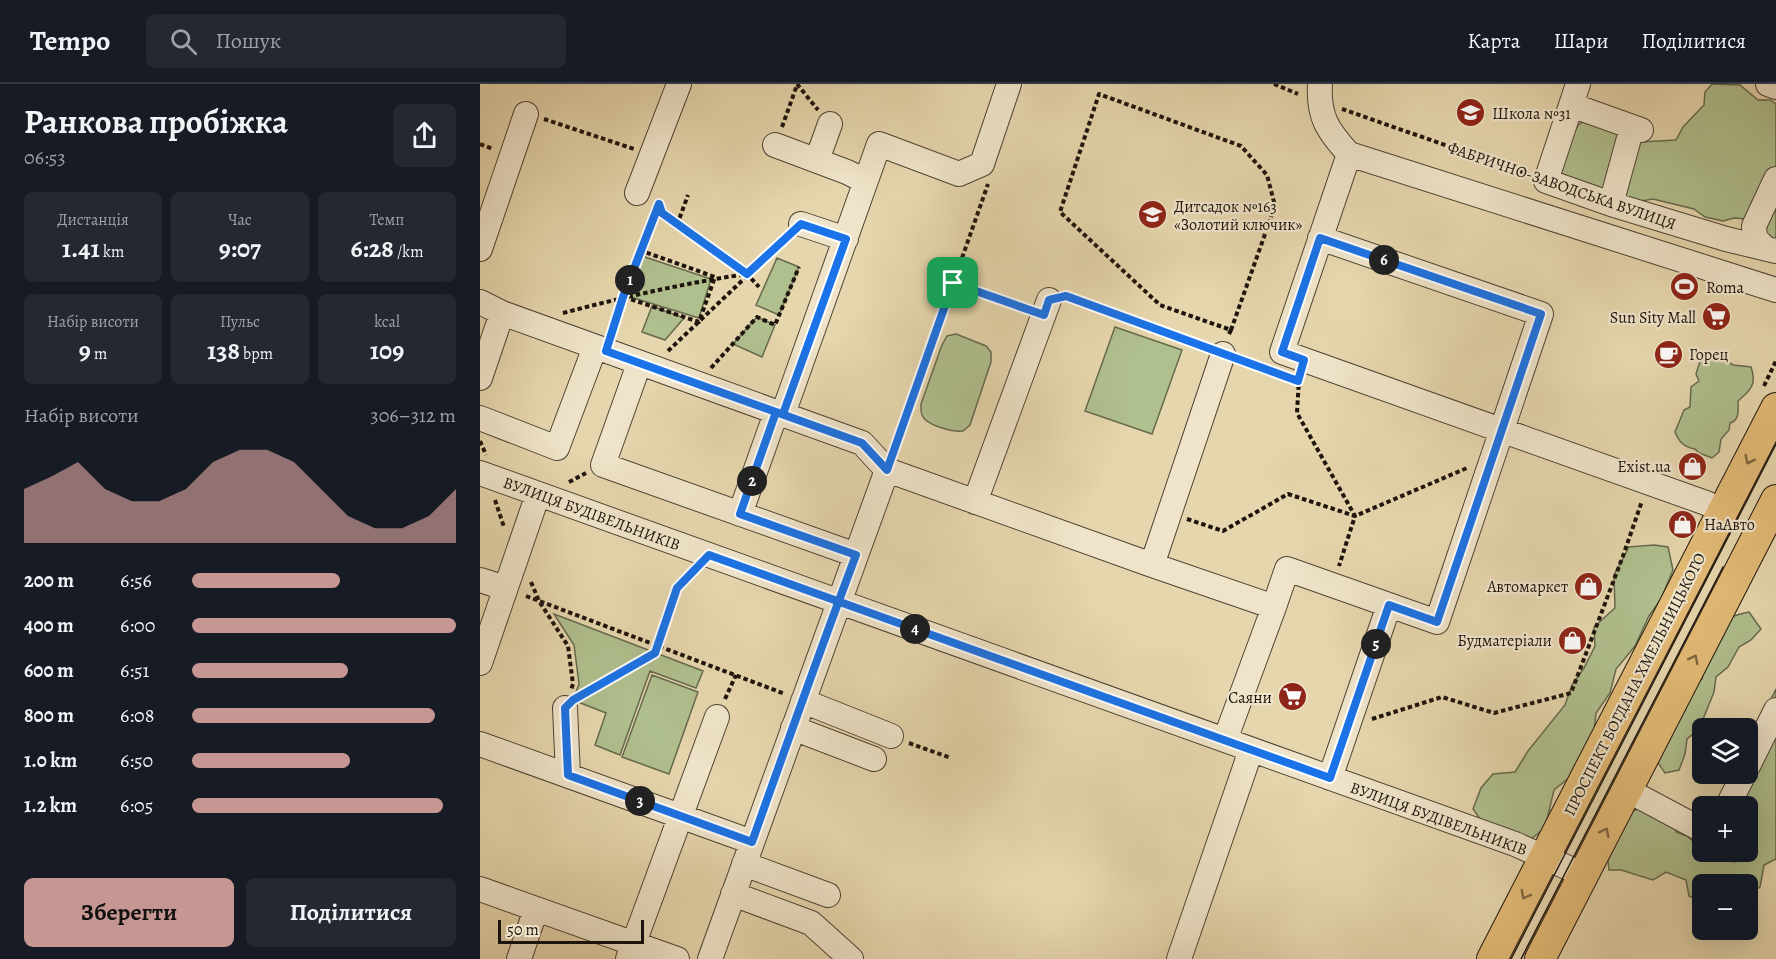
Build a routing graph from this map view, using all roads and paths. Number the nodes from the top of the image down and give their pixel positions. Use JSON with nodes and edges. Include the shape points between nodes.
{"nodes":[{"id":1,"x":678,"y":84,"type":"edge"},
{"id":2,"x":797,"y":84,"type":"edge"},
{"id":3,"x":1009,"y":84,"type":"edge"},
{"id":4,"x":1320,"y":84,"type":"edge"},
{"id":5,"x":1768,"y":84,"type":"edge"},
{"id":6,"x":1776,"y":87,"type":"edge"},
{"id":7,"x":1575,"y":94,"type":"edge"},
{"id":8,"x":1350,"y":112,"type":"dead end"},
{"id":9,"x":526,"y":114,"type":"joint"},
{"id":10,"x":830,"y":124,"type":"joint"},
{"id":11,"x":775,"y":145,"type":"joint"},
{"id":12,"x":1349,"y":154,"type":"junction"},
{"id":13,"x":817,"y":160,"type":"junction"},
{"id":14,"x":644,"y":173,"type":"junction"},
{"id":15,"x":1776,"y":179,"type":"edge"},
{"id":16,"x":865,"y":181,"type":"junction"},
{"id":17,"x":1546,"y":181,"type":"junction"},
{"id":18,"x":988,"y":184,"type":"dead end"},
{"id":19,"x":688,"y":195,"type":"dead end"},
{"id":20,"x":659,"y":204,"type":"junction"},
{"id":21,"x":1611,"y":204,"type":"junction"},
{"id":22,"x":801,"y":224,"type":"joint"},
{"id":23,"x":677,"y":225,"type":"junction"},
{"id":24,"x":1320,"y":238,"type":"junction"},
{"id":25,"x":846,"y":239,"type":"junction"},
{"id":26,"x":480,"y":249,"type":"edge"},
{"id":27,"x":1770,"y":250,"type":"edge"},
{"id":28,"x":642,"y":251,"type":"junction"},
{"id":29,"x":799,"y":267,"type":"dead end"},
{"id":30,"x":747,"y":274,"type":"junction"},
{"id":31,"x":714,"y":279,"type":"junction"},
{"id":32,"x":953,"y":283,"type":"junction"},
{"id":33,"x":759,"y":287,"type":"dead end"},
{"id":34,"x":1776,"y":290,"type":"edge"},
{"id":35,"x":623,"y":297,"type":"junction"},
{"id":36,"x":480,"y":302,"type":"edge"},
{"id":37,"x":1047,"y":308,"type":"junction"},
{"id":38,"x":502,"y":313,"type":"junction"},
{"id":39,"x":528,"y":322,"type":"junction"},
{"id":40,"x":699,"y":322,"type":"junction"},
{"id":41,"x":1231,"y":330,"type":"junction"},
{"id":42,"x":601,"y":349,"type":"junction"},
{"id":43,"x":1223,"y":354,"type":"junction"},
{"id":44,"x":645,"y":366,"type":"junction"},
{"id":45,"x":1274,"y":372,"type":"dead end"},
{"id":46,"x":1297,"y":373,"type":"junction"},
{"id":47,"x":480,"y":378,"type":"edge"},
{"id":48,"x":697,"y":384,"type":"junction"},
{"id":49,"x":1776,"y":408,"type":"edge"},
{"id":50,"x":780,"y":413,"type":"junction"},
{"id":51,"x":480,"y":418,"type":"edge"},
{"id":52,"x":1502,"y":430,"type":"junction"},
{"id":53,"x":1492,"y":457,"type":"junction"},
{"id":54,"x":603,"y":465,"type":"junction"},
{"id":55,"x":887,"y":470,"type":"junction"},
{"id":56,"x":480,"y":473,"type":"edge"},
{"id":57,"x":1649,"y":482,"type":"junction"},
{"id":58,"x":538,"y":494,"type":"junction"},
{"id":59,"x":1776,"y":500,"type":"edge"},
{"id":60,"x":975,"y":502,"type":"junction"},
{"id":61,"x":1723,"y":511,"type":"junction"},
{"id":62,"x":740,"y":514,"type":"junction"},
{"id":63,"x":1169,"y":514,"type":"junction"},
{"id":64,"x":1355,"y":516,"type":"junction"},
{"id":65,"x":518,"y":552,"type":"junction"},
{"id":66,"x":709,"y":555,"type":"junction"},
{"id":67,"x":856,"y":555,"type":"junction"},
{"id":68,"x":1152,"y":565,"type":"junction"},
{"id":69,"x":480,"y":580,"type":"edge"},
{"id":70,"x":1332,"y":585,"type":"junction"},
{"id":71,"x":506,"y":588,"type":"junction"},
{"id":72,"x":539,"y":601,"type":"junction"},
{"id":73,"x":839,"y":601,"type":"junction"},
{"id":74,"x":1389,"y":605,"type":"junction"},
{"id":75,"x":1274,"y":607,"type":"junction"},
{"id":76,"x":658,"y":646,"type":"junction"},
{"id":77,"x":480,"y":663,"type":"edge"},
{"id":78,"x":803,"y":701,"type":"junction"},
{"id":79,"x":565,"y":708,"type":"junction"},
{"id":80,"x":1776,"y":710,"type":"edge"},
{"id":81,"x":717,"y":717,"type":"dead end"},
{"id":82,"x":1349,"y":726,"type":"junction"},
{"id":83,"x":793,"y":728,"type":"junction"},
{"id":84,"x":891,"y":736,"type":"joint"},
{"id":85,"x":1225,"y":740,"type":"junction"},
{"id":86,"x":480,"y":744,"type":"edge"},
{"id":87,"x":1758,"y":746,"type":"edge"},
{"id":88,"x":1251,"y":750,"type":"junction"},
{"id":89,"x":951,"y":758,"type":"dead end"},
{"id":90,"x":874,"y":759,"type":"dead end"},
{"id":91,"x":568,"y":775,"type":"junction"},
{"id":92,"x":1330,"y":778,"type":"junction"},
{"id":93,"x":1627,"y":790,"type":"junction"},
{"id":94,"x":680,"y":815,"type":"junction"},
{"id":95,"x":1692,"y":825,"type":"edge"},
{"id":96,"x":748,"y":853,"type":"junction"},
{"id":97,"x":1545,"y":856,"type":"junction"},
{"id":98,"x":1584,"y":875,"type":"junction"},
{"id":99,"x":480,"y":889,"type":"edge"},
{"id":100,"x":733,"y":894,"type":"junction"},
{"id":101,"x":828,"y":895,"type":"dead end"},
{"id":102,"x":537,"y":909,"type":"junction"},
{"id":103,"x":631,"y":951,"type":"edge"},
{"id":104,"x":519,"y":959,"type":"edge"},
{"id":105,"x":677,"y":959,"type":"edge"},
{"id":106,"x":710,"y":959,"type":"edge"},
{"id":107,"x":851,"y":959,"type":"edge"},
{"id":108,"x":1179,"y":959,"type":"edge"},
{"id":109,"x":1492,"y":959,"type":"edge"},
{"id":110,"x":1540,"y":959,"type":"edge"}],
"edges":[{"from":1,"to":14,"type":"street"},
{"from":2,"to":10,"type":"path"},
{"from":2,"to":11,"type":"path"},
{"from":3,"to":16,"type":"street","via":[[982,164],[959,174],[879,144]]},
{"from":4,"to":12,"type":"street","via":[[1319,102],[1330,133]]},
{"from":5,"to":6,"type":"street"},
{"from":7,"to":17,"type":"street"},
{"from":7,"to":21,"type":"street","via":[[1637,129]]},
{"from":8,"to":17,"type":"path","name":"ФАБРИЧНО-ЗАВОДСЬКА ВУЛИЦЯ"},
{"from":9,"to":14,"type":"path"},
{"from":9,"to":26,"type":"street"},
{"from":10,"to":13,"type":"street"},
{"from":11,"to":13,"type":"street"},
{"from":12,"to":24,"type":"street"},
{"from":12,"to":34,"type":"street"},
{"from":13,"to":16,"type":"street"},
{"from":14,"to":20,"type":"path"},
{"from":15,"to":27,"type":"street","via":[[1754,226],[1755,238]]},
{"from":16,"to":25,"type":"street"},
{"from":17,"to":21,"type":"street","name":"ФАБРИЧНО-ЗАВОДСЬКА ВУЛИЦЯ"},
{"from":18,"to":32,"type":"path"},
{"from":19,"to":23,"type":"path"},
{"from":20,"to":23,"type":"path","via":[[662,213]]},
{"from":20,"to":28,"type":"path"},
{"from":21,"to":27,"type":"street","name":"ФАБРИЧНО-ЗАВОДСЬКА ВУЛИЦЯ"},
{"from":22,"to":25,"type":"street"},
{"from":22,"to":30,"type":"path"},
{"from":23,"to":30,"type":"path"},
{"from":24,"to":46,"type":"street","via":[[1282,352]]},
{"from":24,"to":52,"type":"street","via":[[1541,314]]},
{"from":25,"to":50,"type":"street"},
{"from":28,"to":31,"type":"path"},
{"from":28,"to":35,"type":"path"},
{"from":29,"to":48,"type":"path","via":[[775,326],[757,317]]},
{"from":30,"to":31,"type":"path"},
{"from":30,"to":33,"type":"path"},
{"from":30,"to":40,"type":"path"},
{"from":31,"to":35,"type":"path"},
{"from":31,"to":40,"type":"path"},
{"from":32,"to":37,"type":"path"},
{"from":32,"to":55,"type":"path"},
{"from":35,"to":39,"type":"path"},
{"from":35,"to":40,"type":"path"},
{"from":35,"to":42,"type":"path"},
{"from":36,"to":38,"type":"street"},
{"from":37,"to":43,"type":"path","via":[[1066,296]]},
{"from":37,"to":60,"type":"street"},
{"from":38,"to":39,"type":"street"},
{"from":38,"to":47,"type":"street"},
{"from":39,"to":42,"type":"street"},
{"from":40,"to":44,"type":"path"},
{"from":41,"to":41,"type":"path","via":[[1275,206],[1267,175],[1241,146],[1099,94],[1060,212],[1160,305]]},
{"from":41,"to":43,"type":"path"},
{"from":42,"to":44,"type":"street"},
{"from":42,"to":51,"type":"street","via":[[556,447]]},
{"from":43,"to":45,"type":"path"},
{"from":43,"to":63,"type":"street"},
{"from":44,"to":48,"type":"street"},
{"from":44,"to":54,"type":"street"},
{"from":46,"to":52,"type":"street"},
{"from":46,"to":64,"type":"path","via":[[1297,413]]},
{"from":48,"to":50,"type":"street"},
{"from":49,"to":61,"type":"main road","name":"ПРОСПЕКТ БОГДАНА ХМЕЛЬНИЦЬКОГО","one_way":true},
{"from":50,"to":55,"type":"street","via":[[862,443]]},
{"from":50,"to":62,"type":"street"},
{"from":52,"to":53,"type":"street"},
{"from":52,"to":57,"type":"street"},
{"from":53,"to":64,"type":"path"},
{"from":53,"to":74,"type":"street","via":[[1437,622]]},
{"from":54,"to":58,"type":"path"},
{"from":54,"to":62,"type":"street"},
{"from":55,"to":60,"type":"street"},
{"from":55,"to":67,"type":"street"},
{"from":56,"to":58,"type":"street","name":"ВУЛИЦЯ БУДІВЕЛЬНИКІВ"},
{"from":57,"to":61,"type":"street"},
{"from":57,"to":82,"type":"path","via":[[1571,693],[1494,713],[1442,696]]},
{"from":58,"to":65,"type":"street"},
{"from":58,"to":66,"type":"street","name":"ВУЛИЦЯ БУДІВЕЛЬНИКІВ"},
{"from":93,"to":59,"type":"main road","one_way":true},
{"from":60,"to":68,"type":"street"},
{"from":61,"to":97,"type":"main road","name":"ПРОСПЕКТ БОГДАНА ХМЕЛЬНИЦЬКОГО"},
{"from":62,"to":67,"type":"street"},
{"from":63,"to":64,"type":"path","via":[[1223,531],[1288,494]]},
{"from":63,"to":68,"type":"street"},
{"from":64,"to":70,"type":"path"},
{"from":65,"to":71,"type":"street"},
{"from":65,"to":72,"type":"path"},
{"from":66,"to":73,"type":"street","name":"ВУЛИЦЯ БУДІВЕЛЬНИКІВ"},
{"from":66,"to":76,"type":"path","via":[[677,588]]},
{"from":67,"to":73,"type":"street"},
{"from":68,"to":75,"type":"street"},
{"from":69,"to":71,"type":"street"},
{"from":70,"to":74,"type":"street"},
{"from":70,"to":75,"type":"street","via":[[1287,569]]},
{"from":71,"to":72,"type":"path"},
{"from":71,"to":77,"type":"street"},
{"from":72,"to":76,"type":"path"},
{"from":72,"to":79,"type":"path","via":[[568,646],[573,684]]},
{"from":73,"to":78,"type":"street"},
{"from":73,"to":85,"type":"street","name":"ВУЛИЦЯ БУДІВЕЛЬНИКІВ"},
{"from":74,"to":82,"type":"street"},
{"from":75,"to":85,"type":"street"},
{"from":76,"to":78,"type":"path"},
{"from":76,"to":79,"type":"path","via":[[655,653]]},
{"from":78,"to":83,"type":"street"},
{"from":78,"to":84,"type":"street"},
{"from":79,"to":91,"type":"street"},
{"from":80,"to":87,"type":"street"},
{"from":81,"to":94,"type":"street"},
{"from":82,"to":92,"type":"street"},
{"from":83,"to":90,"type":"street"},
{"from":83,"to":96,"type":"street"},
{"from":84,"to":89,"type":"path"},
{"from":85,"to":88,"type":"street","name":"ВУЛИЦЯ БУДІВЕЛЬНИКІВ"},
{"from":86,"to":91,"type":"street"},
{"from":88,"to":92,"type":"street","name":"ВУЛИЦЯ БУДІВЕЛЬНИКІВ"},
{"from":88,"to":108,"type":"street"},
{"from":91,"to":94,"type":"street"},
{"from":92,"to":97,"type":"street","name":"ВУЛИЦЯ БУДІВЕЛЬНИКІВ"},
{"from":93,"to":95,"type":"street"},
{"from":98,"to":93,"type":"main road","one_way":true},
{"from":94,"to":96,"type":"street"},
{"from":94,"to":103,"type":"street"},
{"from":96,"to":100,"type":"street"},
{"from":96,"to":101,"type":"street"},
{"from":97,"to":98,"type":"street","name":"ВУЛИЦЯ БУДІВЕЛЬНИКІВ"},
{"from":97,"to":109,"type":"main road","name":"ПРОСПЕКТ БОГДАНА ХМЕЛЬНИЦЬКОГО","one_way":true},
{"from":98,"to":110,"type":"main road"},
{"from":99,"to":102,"type":"street"},
{"from":100,"to":106,"type":"street"},
{"from":100,"to":107,"type":"street","via":[[812,923]]},
{"from":102,"to":103,"type":"street"},
{"from":102,"to":104,"type":"street"},
{"from":103,"to":105,"type":"street"}]}
